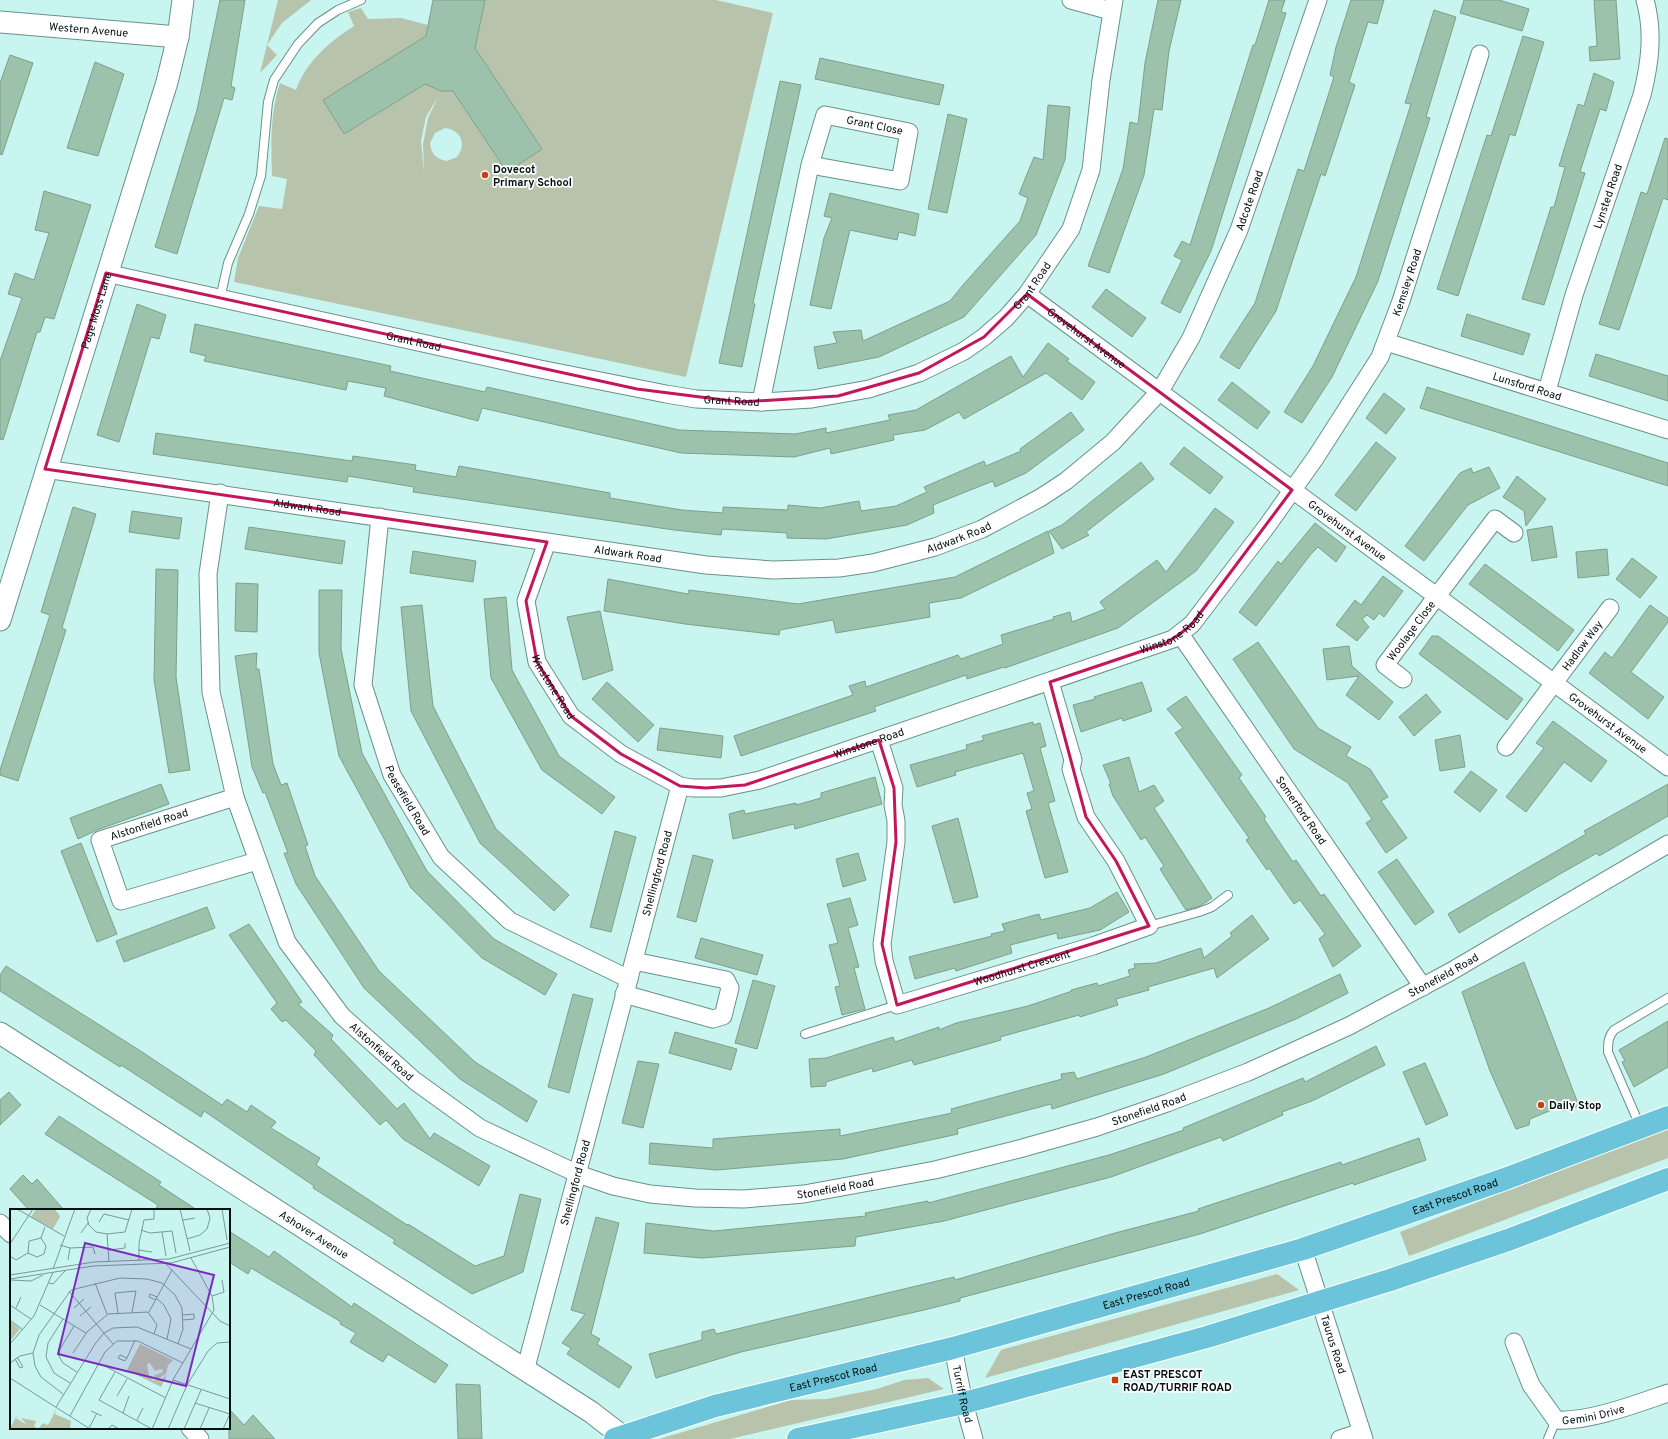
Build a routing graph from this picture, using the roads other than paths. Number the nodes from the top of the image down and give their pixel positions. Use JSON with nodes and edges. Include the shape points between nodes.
{"nodes":[{"id":1,"x":183,"y":0,"type":"edge"},
{"id":2,"x":361,"y":0,"type":"edge"},
{"id":3,"x":1071,"y":0,"type":"edge"},
{"id":4,"x":1318,"y":0,"type":"edge"},
{"id":5,"x":1645,"y":0,"type":"edge"},
{"id":6,"x":1113,"y":6,"type":"edge"},
{"id":7,"x":0,"y":22,"type":"edge"},
{"id":8,"x":178,"y":37,"type":"junction"},
{"id":9,"x":1480,"y":54,"type":"dead end"},
{"id":10,"x":810,"y":165,"type":"junction"},
{"id":11,"x":106,"y":273,"type":"junction"},
{"id":12,"x":1027,"y":294,"type":"junction"},
{"id":13,"x":220,"y":299,"type":"junction"},
{"id":14,"x":1386,"y":342,"type":"junction"},
{"id":15,"x":1160,"y":391,"type":"junction"},
{"id":16,"x":1547,"y":391,"type":"junction"},
{"id":17,"x":761,"y":402,"type":"junction"},
{"id":18,"x":1668,"y":430,"type":"edge"},
{"id":19,"x":45,"y":469,"type":"junction"},
{"id":20,"x":1292,"y":490,"type":"junction"},
{"id":21,"x":220,"y":493,"type":"junction"},
{"id":22,"x":380,"y":517,"type":"junction"},
{"id":23,"x":1514,"y":533,"type":"dead end"},
{"id":24,"x":547,"y":542,"type":"junction"},
{"id":25,"x":1435,"y":596,"type":"junction"},
{"id":26,"x":1610,"y":608,"type":"dead end"},
{"id":27,"x":0,"y":620,"type":"edge"},
{"id":28,"x":1180,"y":634,"type":"junction"},
{"id":29,"x":1403,"y":679,"type":"dead end"},
{"id":30,"x":1050,"y":682,"type":"junction"},
{"id":31,"x":1555,"y":684,"type":"junction"},
{"id":32,"x":879,"y":740,"type":"junction"},
{"id":33,"x":1506,"y":748,"type":"dead end"},
{"id":34,"x":1668,"y":767,"type":"edge"},
{"id":35,"x":680,"y":786,"type":"junction"},
{"id":36,"x":235,"y":797,"type":"junction"},
{"id":37,"x":1668,"y":844,"type":"edge"},
{"id":38,"x":257,"y":861,"type":"junction"},
{"id":39,"x":1228,"y":895,"type":"dead end"},
{"id":40,"x":1149,"y":926,"type":"junction"},
{"id":41,"x":634,"y":961,"type":"junction"},
{"id":42,"x":626,"y":987,"type":"junction"},
{"id":43,"x":1423,"y":987,"type":"junction"},
{"id":44,"x":1668,"y":998,"type":"edge"},
{"id":45,"x":897,"y":1005,"type":"junction"},
{"id":46,"x":0,"y":1033,"type":"edge"},
{"id":47,"x":805,"y":1034,"type":"dead end"},
{"id":48,"x":1668,"y":1117,"type":"edge"},
{"id":49,"x":1640,"y":1128,"type":"junction"},
{"id":50,"x":578,"y":1174,"type":"junction"},
{"id":51,"x":1668,"y":1179,"type":"edge"},
{"id":52,"x":0,"y":1223,"type":"edge"},
{"id":53,"x":10,"y":1233,"type":"edge"},
{"id":54,"x":1303,"y":1249,"type":"junction"},
{"id":55,"x":1319,"y":1301,"type":"junction"},
{"id":56,"x":1514,"y":1342,"type":"dead end"},
{"id":57,"x":953,"y":1348,"type":"junction"},
{"id":58,"x":525,"y":1371,"type":"junction"},
{"id":59,"x":1668,"y":1393,"type":"edge"},
{"id":60,"x":964,"y":1403,"type":"junction"},
{"id":61,"x":1556,"y":1420,"type":"junction"},
{"id":62,"x":1363,"y":1436,"type":"edge"},
{"id":63,"x":621,"y":1438,"type":"edge"},
{"id":64,"x":798,"y":1439,"type":"edge"},
{"id":65,"x":974,"y":1439,"type":"edge"},
{"id":66,"x":1340,"y":1439,"type":"edge"},
{"id":67,"x":1548,"y":1439,"type":"edge"}],
"edges":[{"from":1,"to":8,"type":"street","name":"Page Moss Lane"},
{"from":2,"to":13,"type":"lane","via":[[338,10],[318,23],[298,44],[274,80],[268,102],[261,176],[249,214],[228,263]]},
{"from":3,"to":6,"type":"street"},
{"from":4,"to":15,"type":"street","name":"Adcote Road","via":[[1239,230],[1191,338]]},
{"from":5,"to":16,"type":"street","name":"Lynsted Road","via":[[1651,36],[1649,66],[1642,95],[1574,295]]},
{"from":6,"to":12,"type":"street","name":"Grant Road","via":[[1101,80],[1091,170],[1071,229]]},
{"from":7,"to":8,"type":"street","name":"Western Avenue"},
{"from":8,"to":11,"type":"street","name":"Page Moss Lane","via":[[167,82]]},
{"from":9,"to":14,"type":"street","name":"Kemsley Road","via":[[1402,301]]},
{"from":10,"to":10,"type":"street","name":"Grant Close","via":[[825,115],[909,132],[900,181]]},
{"from":10,"to":17,"type":"street","name":"Grant Close"},
{"from":11,"to":13,"type":"street","name":"Grant Road"},
{"from":11,"to":19,"type":"street","name":"Page Moss Lane"},
{"from":12,"to":15,"type":"street","name":"Grovehurst Avenue"},
{"from":12,"to":17,"type":"street","name":"Grant Road","via":[[1006,318],[984,337],[964,351],[919,374],[838,396]]},
{"from":13,"to":17,"type":"street","name":"Grant Road","via":[[637,390],[696,399]]},
{"from":14,"to":16,"type":"street","name":"Lunsford Road"},
{"from":14,"to":20,"type":"street","name":"Kemsley Road","via":[[1369,375]]},
{"from":15,"to":20,"type":"street","name":"Grovehurst Avenue"},
{"from":15,"to":24,"type":"street","name":"Aldwark Road","via":[[1113,442],[1066,481],[1040,498],[982,529],[936,547],[906,555],[839,568],[773,570],[706,565]]},
{"from":16,"to":18,"type":"street","name":"Lunsford Road"},
{"from":19,"to":21,"type":"street","name":"Aldwark Road"},
{"from":19,"to":27,"type":"street","name":"Page Moss Lane"},
{"from":20,"to":25,"type":"street","name":"Grovehurst Avenue"},
{"from":20,"to":28,"type":"street","name":"Winstone Road","via":[[1192,624]]},
{"from":21,"to":22,"type":"street","name":"Aldwark Road"},
{"from":21,"to":36,"type":"street","name":"Alstonfield Road","via":[[208,574],[211,692]]},
{"from":22,"to":24,"type":"street","name":"Aldwark Road"},
{"from":22,"to":42,"type":"street","name":"Peasefield Road","via":[[363,685],[392,775],[441,856],[510,921]]},
{"from":23,"to":25,"type":"street","via":[[1495,519]]},
{"from":24,"to":35,"type":"street","name":"Winstone Road","via":[[526,601],[537,662],[572,716],[621,754]]},
{"from":25,"to":29,"type":"street","name":"Woolage Close","via":[[1385,665]]},
{"from":25,"to":31,"type":"street","name":"Grovehurst Avenue"},
{"from":26,"to":31,"type":"street","name":"Hadlow Way"},
{"from":28,"to":30,"type":"street","name":"Winstone Road","via":[[1166,643]]},
{"from":28,"to":43,"type":"street","name":"Somerford Road"},
{"from":30,"to":32,"type":"street","name":"Winstone Road"},
{"from":30,"to":40,"type":"street","via":[[1073,760],[1071,769],[1086,817],[1116,861]]},
{"from":31,"to":33,"type":"street","name":"Hadlow Way"},
{"from":31,"to":34,"type":"street","name":"Grovehurst Avenue"},
{"from":32,"to":35,"type":"street","name":"Winstone Road","via":[[745,785],[706,788]]},
{"from":32,"to":45,"type":"street","via":[[894,788],[896,842],[882,944],[884,961]]},
{"from":35,"to":41,"type":"street","name":"Shellingford Road"},
{"from":36,"to":38,"type":"street","name":"Alstonfield Road"},
{"from":36,"to":38,"type":"street","name":"Alstonfield Road","via":[[100,840],[121,902]]},
{"from":37,"to":43,"type":"street","name":"Stonefield Road"},
{"from":38,"to":50,"type":"street","name":"Alstonfield Road","via":[[287,942],[342,1016],[415,1081],[480,1128]]},
{"from":39,"to":40,"type":"lane","via":[[1212,907]]},
{"from":40,"to":45,"type":"street","name":"Woodhurst Crescent","via":[[1093,946]]},
{"from":41,"to":42,"type":"street","name":"Shellingford Road"},
{"from":41,"to":42,"type":"street","via":[[726,980],[730,988],[723,1016],[713,1019]]},
{"from":42,"to":50,"type":"street","name":"Shellingford Road"},
{"from":43,"to":50,"type":"street","name":"Stonefield Road","via":[[1320,1040],[1248,1072],[1167,1103],[1057,1139],[935,1170],[804,1194],[738,1199],[650,1194],[613,1186]]},
{"from":44,"to":49,"type":"lane","via":[[1614,1030],[1609,1036],[1608,1052]]},
{"from":45,"to":47,"type":"lane"},
{"from":46,"to":58,"type":"street","name":"Ashover Avenue"},
{"from":48,"to":49,"type":"highway","name":"East Prescot Road"},
{"from":49,"to":54,"type":"highway","name":"East Prescot Road","via":[[1505,1179]]},
{"from":50,"to":58,"type":"street","name":"Shellingford Road"},
{"from":51,"to":55,"type":"highway","via":[[1501,1242]]},
{"from":52,"to":53,"type":"street"},
{"from":54,"to":55,"type":"street","name":"Taurus Road"},
{"from":54,"to":57,"type":"highway","name":"East Prescot Road"},
{"from":55,"to":60,"type":"highway","via":[[1207,1337]]},
{"from":55,"to":62,"type":"street","name":"Taurus Road"},
{"from":56,"to":61,"type":"street","name":"Gemini Drive","via":[[1531,1386]]},
{"from":57,"to":60,"type":"street","name":"Turriff Road"},
{"from":57,"to":63,"type":"highway","name":"East Prescot Road","via":[[716,1406]]},
{"from":58,"to":63,"type":"street","name":"Ashover Avenue","via":[[591,1412]]},
{"from":59,"to":61,"type":"street","name":"Gemini Drive","via":[[1609,1412]]},
{"from":60,"to":64,"type":"highway"},
{"from":60,"to":65,"type":"street","name":"Turriff Road"},
{"from":61,"to":67,"type":"lane"},
{"from":62,"to":66,"type":"street"}]}
